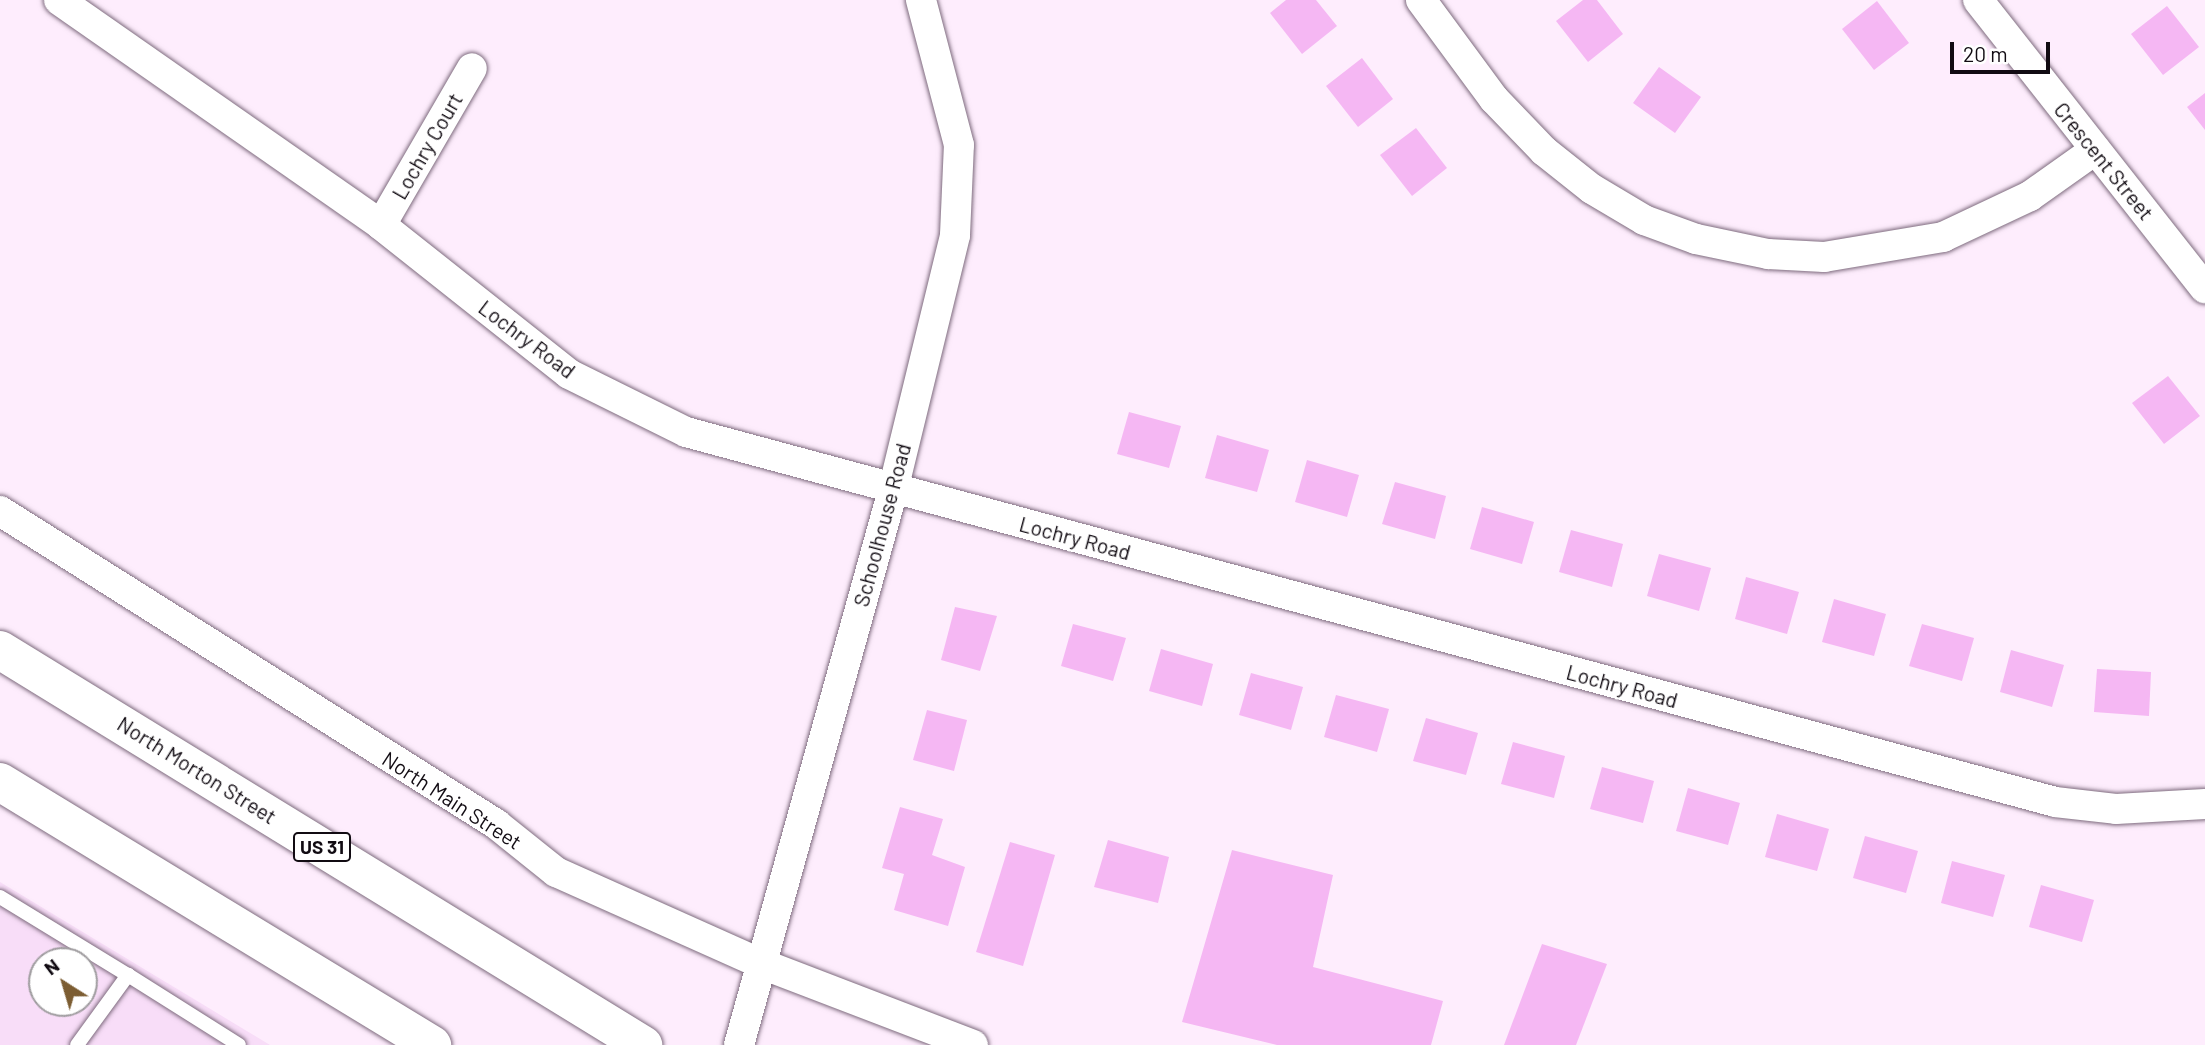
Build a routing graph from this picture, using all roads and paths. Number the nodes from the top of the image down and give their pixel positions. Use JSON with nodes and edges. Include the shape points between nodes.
{"nodes":[{"id":1,"x":59,"y":0,"type":"edge"},
{"id":2,"x":921,"y":0,"type":"edge"},
{"id":3,"x":1421,"y":0,"type":"edge"},
{"id":4,"x":1978,"y":0,"type":"edge"},
{"id":5,"x":472,"y":68,"type":"dead end"},
{"id":6,"x":2095,"y":150,"type":"junction"},
{"id":7,"x":381,"y":225,"type":"junction"},
{"id":8,"x":2205,"y":288,"type":"edge"},
{"id":9,"x":893,"y":490,"type":"junction"},
{"id":10,"x":0,"y":511,"type":"edge"},
{"id":11,"x":0,"y":650,"type":"edge"},
{"id":12,"x":0,"y":782,"type":"edge"},
{"id":13,"x":2205,"y":804,"type":"edge"},
{"id":14,"x":0,"y":897,"type":"edge"},
{"id":15,"x":762,"y":964,"type":"junction"},
{"id":16,"x":128,"y":975,"type":"junction"},
{"id":17,"x":77,"y":1045,"type":"edge"},
{"id":18,"x":239,"y":1045,"type":"edge"},
{"id":19,"x":432,"y":1045,"type":"edge"},
{"id":20,"x":643,"y":1045,"type":"edge"},
{"id":21,"x":739,"y":1045,"type":"edge"},
{"id":22,"x":973,"y":1045,"type":"edge"}],
"edges":[{"from":1,"to":7,"type":"street","name":"Lochry Road"},
{"from":2,"to":9,"type":"street","name":"Schoolhouse Road","via":[[959,145],[955,235]]},
{"from":3,"to":6,"type":"street","via":[[1494,99],[1544,150],[1592,189],[1644,220],[1696,239],[1768,254],[1824,257],[1943,237],[2030,196]]},
{"from":4,"to":6,"type":"street","name":"Crescent Street"},
{"from":5,"to":7,"type":"street","name":"Lochry Court"},
{"from":6,"to":8,"type":"street","name":"Crescent Street"},
{"from":7,"to":9,"type":"street","name":"Lochry Road","via":[[569,374],[686,432]]},
{"from":9,"to":13,"type":"street","name":"Lochry Road","via":[[2055,802],[2116,809]]},
{"from":9,"to":15,"type":"street","name":"Schoolhouse Road"},
{"from":10,"to":15,"type":"street","name":"North Main Street","via":[[496,824],[556,872]]},
{"from":11,"to":20,"type":"main road","name":"North Morton Street","number":"US 31"},
{"from":12,"to":19,"type":"main road"},
{"from":14,"to":16,"type":"lane"},
{"from":15,"to":21,"type":"street","name":"Schoolhouse Road"},
{"from":15,"to":22,"type":"street","name":"North Main Street"},
{"from":16,"to":17,"type":"lane"},
{"from":16,"to":18,"type":"lane"}]}
